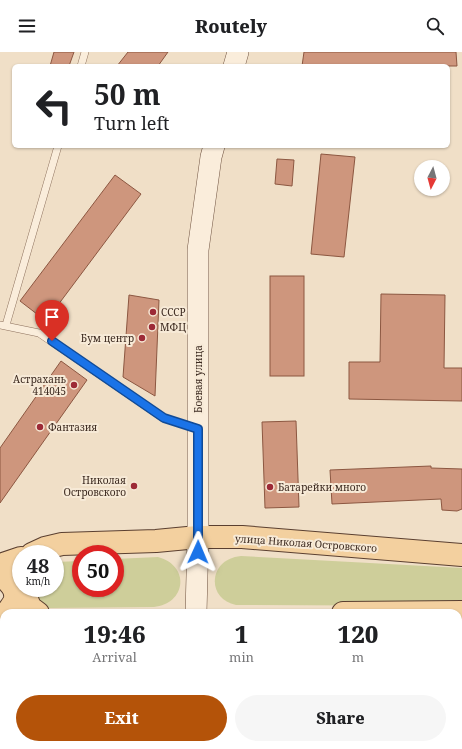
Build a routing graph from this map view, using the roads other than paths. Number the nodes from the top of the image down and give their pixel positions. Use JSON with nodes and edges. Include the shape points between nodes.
{"nodes":[{"id":1,"x":85,"y":52,"type":"edge"},
{"id":2,"x":238,"y":52,"type":"edge"},
{"id":3,"x":82,"y":64,"type":"edge"},
{"id":4,"x":235,"y":64,"type":"edge"},
{"id":5,"x":57,"y":148,"type":"edge"},
{"id":6,"x":213,"y":148,"type":"edge"},
{"id":7,"x":3,"y":325,"type":"edge"},
{"id":8,"x":198,"y":429,"type":"junction"},
{"id":9,"x":198,"y":537,"type":"junction"},
{"id":10,"x":58,"y":545,"type":"edge"},
{"id":11,"x":462,"y":555,"type":"edge"},
{"id":12,"x":12,"y":561,"type":"edge"},
{"id":13,"x":0,"y":565,"type":"edge"},
{"id":14,"x":0,"y":574,"type":"edge"},
{"id":15,"x":26,"y":597,"type":"edge"},
{"id":16,"x":9,"y":609,"type":"edge"},
{"id":17,"x":33,"y":609,"type":"edge"},
{"id":18,"x":196,"y":609,"type":"edge"}],
"edges":[{"from":1,"to":3,"type":"lane"},
{"from":2,"to":4,"type":"main road"},
{"from":5,"to":7,"type":"lane"},
{"from":6,"to":8,"type":"main road","name":"Боевая улица","via":[[198,250]]},
{"from":7,"to":8,"type":"lane","via":[[39,333],[164,418]]},
{"from":8,"to":9,"type":"main road","name":"Боевая улица"},
{"from":9,"to":10,"type":"main road","name":"улица Николая Островского"},
{"from":9,"to":11,"type":"main road","name":"улица Николая Островского","via":[[242,537]]},
{"from":9,"to":18,"type":"main road","name":"Боевая улица"},
{"from":12,"to":13,"type":"main road"},
{"from":14,"to":16,"type":"main road","via":[[14,592],[15,601]]},
{"from":15,"to":17,"type":"main road"}]}
